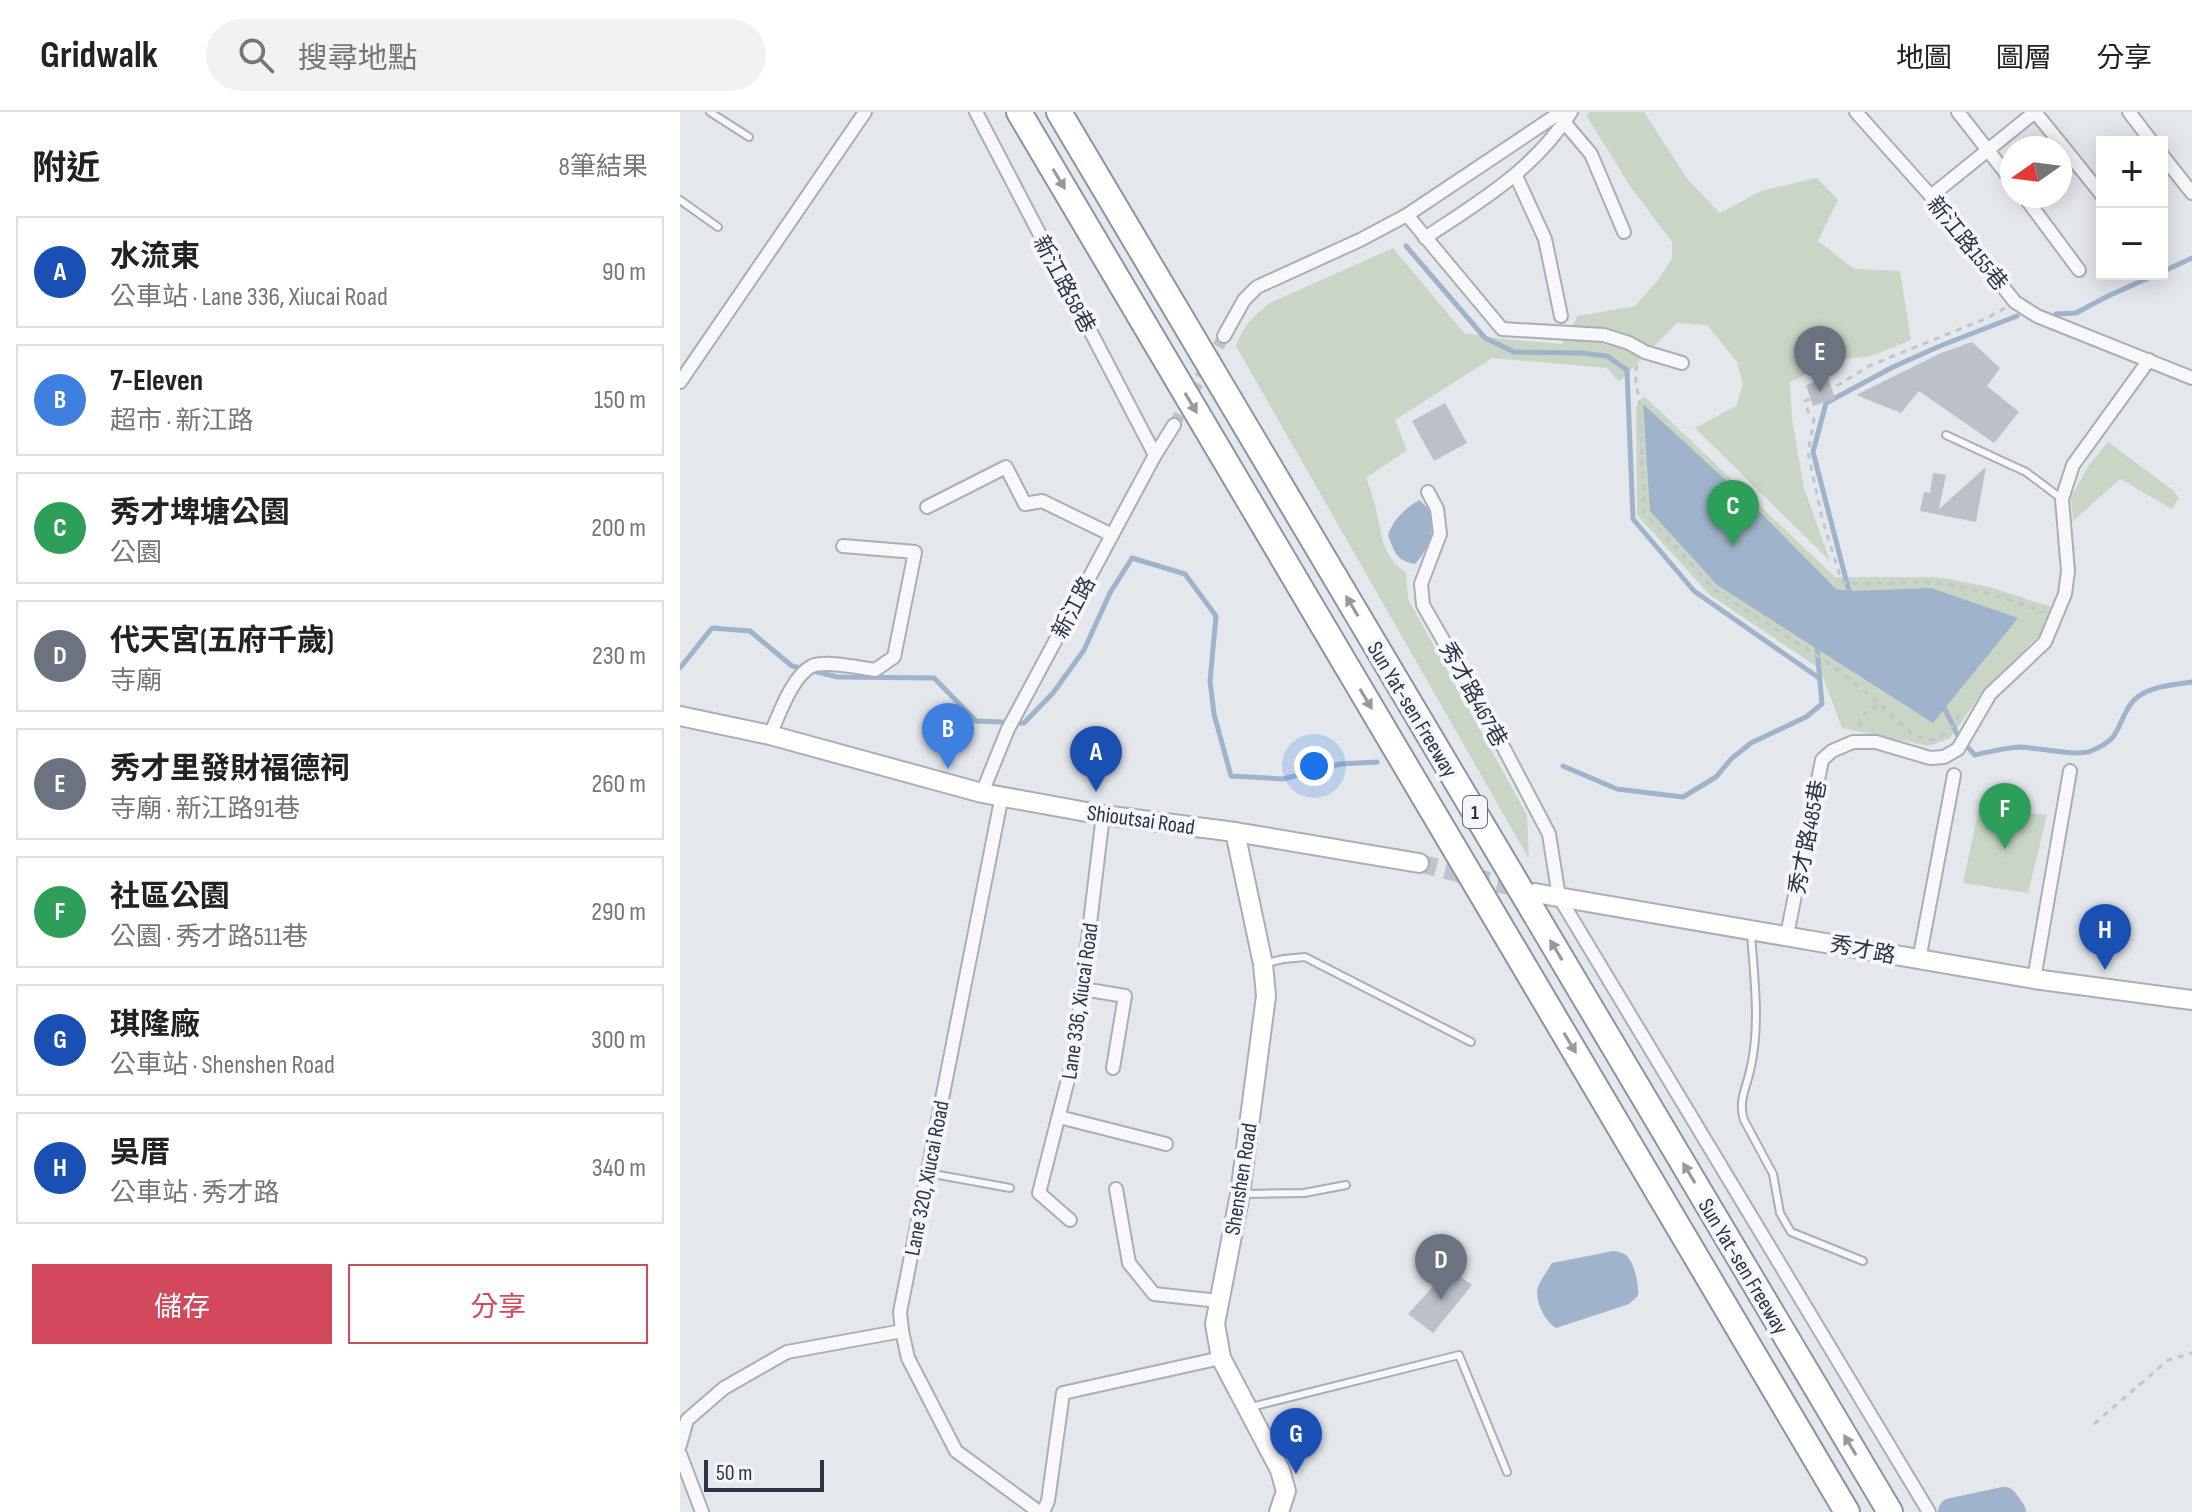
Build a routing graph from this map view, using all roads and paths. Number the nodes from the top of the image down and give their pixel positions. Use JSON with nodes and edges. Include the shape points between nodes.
{"nodes":[{"id":1,"x":710,"y":112,"type":"edge"},
{"id":2,"x":865,"y":112,"type":"edge"},
{"id":3,"x":976,"y":112,"type":"edge"},
{"id":4,"x":1019,"y":112,"type":"edge"},
{"id":5,"x":1059,"y":112,"type":"edge"},
{"id":6,"x":1856,"y":112,"type":"edge"},
{"id":7,"x":1958,"y":112,"type":"edge"},
{"id":8,"x":2035,"y":112,"type":"edge"},
{"id":9,"x":2129,"y":112,"type":"edge"},
{"id":10,"x":1565,"y":115,"type":"edge"},
{"id":11,"x":2147,"y":136,"type":"edge"},
{"id":12,"x":749,"y":137,"type":"dead end"},
{"id":13,"x":1989,"y":149,"type":"junction"},
{"id":14,"x":2168,"y":163,"type":"edge"},
{"id":15,"x":2000,"y":164,"type":"edge"},
{"id":16,"x":1516,"y":176,"type":"junction"},
{"id":17,"x":2096,"y":188,"type":"edge"},
{"id":18,"x":2192,"y":193,"type":"edge"},
{"id":19,"x":1931,"y":196,"type":"junction"},
{"id":20,"x":680,"y":200,"type":"edge"},
{"id":21,"x":2033,"y":208,"type":"edge"},
{"id":22,"x":1407,"y":215,"type":"junction"},
{"id":23,"x":718,"y":227,"type":"dead end"},
{"id":24,"x":1624,"y":232,"type":"dead end"},
{"id":25,"x":1425,"y":238,"type":"junction"},
{"id":26,"x":2079,"y":270,"type":"dead end"},
{"id":27,"x":2015,"y":302,"type":"junction"},
{"id":28,"x":1561,"y":316,"type":"dead end"},
{"id":29,"x":1224,"y":336,"type":"tunnel mouth"},
{"id":30,"x":1640,"y":349,"type":"junction"},
{"id":31,"x":2149,"y":360,"type":"junction"},
{"id":32,"x":1682,"y":363,"type":"dead end"},
{"id":33,"x":2192,"y":378,"type":"edge"},
{"id":34,"x":680,"y":382,"type":"edge"},
{"id":35,"x":1174,"y":425,"type":"tunnel mouth"},
{"id":36,"x":1946,"y":435,"type":"dead end"},
{"id":37,"x":1155,"y":455,"type":"junction"},
{"id":38,"x":1428,"y":492,"type":"dead end"},
{"id":39,"x":2062,"y":499,"type":"junction"},
{"id":40,"x":927,"y":507,"type":"dead end"},
{"id":41,"x":1112,"y":535,"type":"junction"},
{"id":42,"x":843,"y":546,"type":"dead end"},
{"id":43,"x":2044,"y":620,"type":"dead end"},
{"id":44,"x":1880,"y":704,"type":"junction"},
{"id":45,"x":1967,"y":704,"type":"dead end"},
{"id":46,"x":680,"y":716,"type":"edge"},
{"id":47,"x":770,"y":735,"type":"junction"},
{"id":48,"x":1853,"y":742,"type":"junction"},
{"id":49,"x":2070,"y":771,"type":"dead end"},
{"id":50,"x":1954,"y":775,"type":"dead end"},
{"id":51,"x":982,"y":793,"type":"junction"},
{"id":52,"x":1002,"y":795,"type":"junction"},
{"id":53,"x":1103,"y":815,"type":"junction"},
{"id":54,"x":1235,"y":832,"type":"junction"},
{"id":55,"x":1419,"y":863,"type":"tunnel mouth"},
{"id":56,"x":1535,"y":893,"type":"tunnel mouth"},
{"id":57,"x":1559,"y":897,"type":"junction"},
{"id":58,"x":1751,"y":929,"type":"junction"},
{"id":59,"x":1787,"y":935,"type":"junction"},
{"id":60,"x":1919,"y":960,"type":"junction"},
{"id":61,"x":1263,"y":964,"type":"junction"},
{"id":62,"x":2034,"y":979,"type":"junction"},
{"id":63,"x":1083,"y":989,"type":"junction"},
{"id":64,"x":2192,"y":1000,"type":"edge"},
{"id":65,"x":1471,"y":1042,"type":"dead end"},
{"id":66,"x":1113,"y":1068,"type":"dead end"},
{"id":67,"x":1059,"y":1117,"type":"junction"},
{"id":68,"x":1166,"y":1144,"type":"dead end"},
{"id":69,"x":928,"y":1173,"type":"junction"},
{"id":70,"x":1346,"y":1185,"type":"dead end"},
{"id":71,"x":1010,"y":1188,"type":"dead end"},
{"id":72,"x":1116,"y":1189,"type":"dead end"},
{"id":73,"x":1240,"y":1194,"type":"junction"},
{"id":74,"x":1070,"y":1220,"type":"dead end"},
{"id":75,"x":1863,"y":1261,"type":"dead end"},
{"id":76,"x":1219,"y":1301,"type":"junction"},
{"id":77,"x":902,"y":1331,"type":"junction"},
{"id":78,"x":2192,"y":1353,"type":"edge"},
{"id":79,"x":1221,"y":1358,"type":"junction"},
{"id":80,"x":1248,"y":1408,"type":"junction"},
{"id":81,"x":2094,"y":1424,"type":"dead end"},
{"id":82,"x":680,"y":1445,"type":"edge"},
{"id":83,"x":680,"y":1454,"type":"edge"},
{"id":84,"x":1507,"y":1472,"type":"dead end"},
{"id":85,"x":702,"y":1512,"type":"edge"},
{"id":86,"x":1041,"y":1512,"type":"edge"},
{"id":87,"x":1279,"y":1512,"type":"edge"},
{"id":88,"x":1847,"y":1512,"type":"edge"},
{"id":89,"x":1890,"y":1512,"type":"edge"},
{"id":90,"x":1929,"y":1512,"type":"edge"}],
"edges":[{"from":1,"to":12,"type":"lane"},
{"from":2,"to":34,"type":"street"},
{"from":3,"to":37,"type":"street","name":"新江路58巷"},
{"from":4,"to":88,"type":"highway","name":"Sun Yat-sen Freeway","number":"1","one_way":true},
{"from":89,"to":5,"type":"highway","name":"Sun Yat-sen Freeway","number":"1","one_way":true},
{"from":6,"to":19,"type":"street","name":"新江路155巷"},
{"from":7,"to":13,"type":"street"},
{"from":8,"to":13,"type":"street"},
{"from":8,"to":17,"type":"street"},
{"from":9,"to":11,"type":"street"},
{"from":10,"to":16,"type":"street"},
{"from":10,"to":22,"type":"street"},
{"from":10,"to":24,"type":"street","via":[[1591,154]]},
{"from":13,"to":15,"type":"street"},
{"from":13,"to":19,"type":"street"},
{"from":14,"to":18,"type":"street"},
{"from":16,"to":25,"type":"street"},
{"from":16,"to":28,"type":"street","via":[[1545,239]]},
{"from":19,"to":27,"type":"street","name":"新江路155巷"},
{"from":20,"to":23,"type":"lane"},
{"from":21,"to":26,"type":"street"},
{"from":22,"to":25,"type":"street"},
{"from":22,"to":29,"type":"street","via":[[1257,287]]},
{"from":25,"to":30,"type":"street","via":[[1502,329],[1604,335]]},
{"from":27,"to":31,"type":"street","name":"新江路155巷","via":[[2037,316]]},
{"from":27,"to":43,"type":"path","via":[[1869,366],[1805,401],[1814,420],[1808,453],[1842,582],[1939,583],[2033,608],[2044,613]]},
{"from":30,"to":32,"type":"street"},
{"from":30,"to":44,"type":"path","via":[[1635,375],[1644,512],[1714,589],[1827,662]]},
{"from":31,"to":33,"type":"street","name":"新江路155巷"},
{"from":31,"to":39,"type":"street","via":[[2073,465]]},
{"from":35,"to":37,"type":"street","name":"新江路"},
{"from":36,"to":39,"type":"lane","via":[[2026,472]]},
{"from":37,"to":41,"type":"street","name":"新江路"},
{"from":38,"to":57,"type":"street","name":"秀才路467巷","via":[[1440,534],[1421,584],[1423,605],[1549,834]]},
{"from":39,"to":48,"type":"street","via":[[2065,594],[2045,642],[1990,694],[1958,749],[1930,758],[1876,742]]},
{"from":40,"to":41,"type":"street","via":[[1006,467],[1025,504],[1042,501]]},
{"from":41,"to":51,"type":"street","name":"新江路","via":[[1008,729]]},
{"from":42,"to":47,"type":"street","via":[[915,552],[894,657],[875,670],[814,665],[790,692]]},
{"from":44,"to":45,"type":"path","via":[[1914,736],[1934,740],[1949,731]]},
{"from":44,"to":48,"type":"path","via":[[1864,714]]},
{"from":46,"to":47,"type":"main road","name":"Shioutsai Road"},
{"from":47,"to":51,"type":"main road","name":"Shioutsai Road"},
{"from":48,"to":59,"type":"street","name":"秀才路485巷","via":[[1822,760]]},
{"from":49,"to":62,"type":"street"},
{"from":50,"to":60,"type":"street"},
{"from":51,"to":52,"type":"main road","name":"Shioutsai Road"},
{"from":52,"to":53,"type":"main road","name":"Shioutsai Road"},
{"from":52,"to":69,"type":"street","name":"Lane 320, Xiucai Road"},
{"from":53,"to":54,"type":"main road","name":"Shioutsai Road"},
{"from":53,"to":63,"type":"street","name":"Lane 336, Xiucai Road"},
{"from":54,"to":55,"type":"main road","name":"Shioutsai Road"},
{"from":54,"to":61,"type":"main road","name":"Shenshen Road"},
{"from":56,"to":57,"type":"main road","name":"秀才路"},
{"from":57,"to":58,"type":"main road","name":"秀才路"},
{"from":57,"to":90,"type":"street"},
{"from":58,"to":59,"type":"main road","name":"秀才路"},
{"from":58,"to":75,"type":"lane","via":[[1758,1023],[1742,1098],[1744,1120],[1773,1174],[1780,1213],[1791,1232]]},
{"from":59,"to":60,"type":"main road","name":"秀才路"},
{"from":60,"to":62,"type":"main road","name":"秀才路"},
{"from":61,"to":65,"type":"lane","via":[[1305,957]]},
{"from":61,"to":73,"type":"main road","name":"Shenshen Road","via":[[1266,996]]},
{"from":62,"to":64,"type":"main road","name":"秀才路"},
{"from":63,"to":66,"type":"street","via":[[1125,996]]},
{"from":63,"to":67,"type":"street","name":"Lane 336, Xiucai Road"},
{"from":67,"to":68,"type":"street"},
{"from":67,"to":74,"type":"street","name":"Lane 336, Xiucai Road","via":[[1039,1193]]},
{"from":69,"to":71,"type":"lane"},
{"from":69,"to":77,"type":"street","name":"Lane 320, Xiucai Road","via":[[900,1312]]},
{"from":70,"to":73,"type":"lane","via":[[1304,1193]]},
{"from":72,"to":76,"type":"street","via":[[1129,1263],[1154,1294]]},
{"from":73,"to":76,"type":"main road","name":"Shenshen Road"},
{"from":76,"to":79,"type":"main road","name":"Shenshen Road","via":[[1215,1324]]},
{"from":77,"to":82,"type":"street","via":[[787,1352],[724,1388],[696,1412],[687,1420]]},
{"from":77,"to":86,"type":"street","name":"Lane 320, Xiucai Road","via":[[908,1358],[956,1451]]},
{"from":78,"to":81,"type":"path","via":[[2168,1360]]},
{"from":79,"to":80,"type":"main road","name":"Shenshen Road"},
{"from":79,"to":86,"type":"street","via":[[1063,1393],[1048,1501]]},
{"from":80,"to":84,"type":"lane","via":[[1459,1355]]},
{"from":80,"to":87,"type":"main road","name":"Shenshen Road","via":[[1280,1470],[1286,1491]]},
{"from":83,"to":85,"type":"street"}]}
